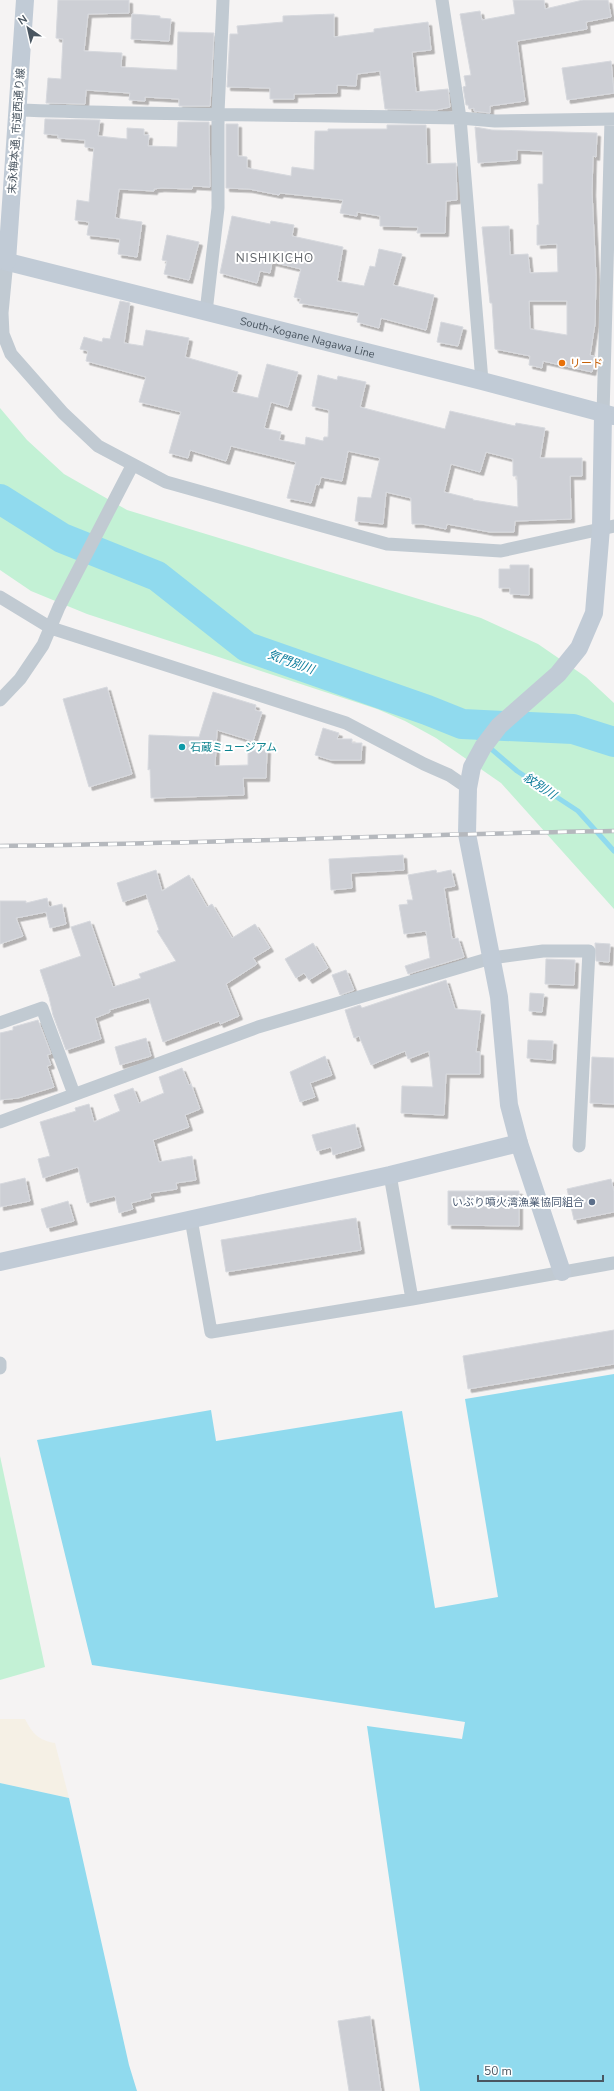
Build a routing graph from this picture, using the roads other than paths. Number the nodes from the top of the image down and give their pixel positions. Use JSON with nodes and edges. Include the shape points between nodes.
{"nodes":[{"id":1,"x":24,"y":0,"type":"edge"},
{"id":2,"x":223,"y":0,"type":"edge"},
{"id":3,"x":442,"y":0,"type":"edge"},
{"id":4,"x":18,"y":110,"type":"junction"},
{"id":5,"x":218,"y":113,"type":"junction"},
{"id":6,"x":460,"y":118,"type":"junction"},
{"id":7,"x":613,"y":120,"type":"edge"},
{"id":8,"x":611,"y":249,"type":"edge"},
{"id":9,"x":4,"y":260,"type":"edge"},
{"id":10,"x":206,"y":312,"type":"junction"},
{"id":11,"x":482,"y":381,"type":"junction"},
{"id":12,"x":609,"y":415,"type":"edge"},
{"id":13,"x":132,"y":466,"type":"junction"},
{"id":14,"x":607,"y":527,"type":"edge"},
{"id":15,"x":0,"y":597,"type":"edge"},
{"id":16,"x":51,"y":628,"type":"junction"},
{"id":17,"x":0,"y":700,"type":"edge"},
{"id":18,"x":468,"y":788,"type":"junction"},
{"id":19,"x":491,"y":958,"type":"junction"},
{"id":20,"x":0,"y":1023,"type":"edge"},
{"id":21,"x":74,"y":1094,"type":"junction"},
{"id":22,"x":0,"y":1122,"type":"edge"},
{"id":23,"x":519,"y":1143,"type":"junction"},
{"id":24,"x":579,"y":1146,"type":"dead end"},
{"id":25,"x":390,"y":1175,"type":"junction"},
{"id":26,"x":191,"y":1219,"type":"junction"},
{"id":27,"x":0,"y":1262,"type":"edge"},
{"id":28,"x":614,"y":1263,"type":"edge"},
{"id":29,"x":562,"y":1272,"type":"junction"},
{"id":30,"x":412,"y":1299,"type":"junction"},
{"id":31,"x":0,"y":1363,"type":"edge"},
{"id":32,"x":0,"y":1368,"type":"edge"}],
"edges":[{"from":1,"to":4,"type":"street","name":"末永梅本通, 市道西通り線"},
{"from":2,"to":5,"type":"street"},
{"from":3,"to":6,"type":"street"},
{"from":4,"to":5,"type":"street"},
{"from":4,"to":9,"type":"street","name":"末永梅本通, 市道西通り線"},
{"from":5,"to":6,"type":"street"},
{"from":5,"to":10,"type":"street","via":[[218,208]]},
{"from":6,"to":7,"type":"street","via":[[495,122]]},
{"from":6,"to":11,"type":"street"},
{"from":7,"to":8,"type":"street"},
{"from":8,"to":12,"type":"street"},
{"from":9,"to":10,"type":"street","name":"South-Kogane Nagawa Line"},
{"from":9,"to":13,"type":"street","via":[[3,334],[11,354],[63,413],[98,446]]},
{"from":10,"to":11,"type":"street","name":"South-Kogane Nagawa Line"},
{"from":11,"to":12,"type":"street","name":"South-Kogane Nagawa Line"},
{"from":12,"to":14,"type":"street"},
{"from":13,"to":14,"type":"street","via":[[166,482],[222,500],[387,544],[501,551]]},
{"from":13,"to":16,"type":"street","via":[[59,607]]},
{"from":14,"to":18,"type":"street","via":[[594,613],[579,648],[558,674],[499,726],[472,767]]},
{"from":15,"to":16,"type":"street"},
{"from":16,"to":17,"type":"street","via":[[34,661]]},
{"from":16,"to":18,"type":"street","via":[[346,723],[449,775]]},
{"from":18,"to":19,"type":"street","via":[[467,834]]},
{"from":19,"to":21,"type":"street","via":[[258,1027]]},
{"from":19,"to":23,"type":"street","via":[[499,997],[509,1105]]},
{"from":19,"to":24,"type":"street","via":[[543,951],[590,951]]},
{"from":20,"to":21,"type":"street","via":[[42,1008]]},
{"from":21,"to":22,"type":"street"},
{"from":23,"to":25,"type":"street"},
{"from":23,"to":29,"type":"street"},
{"from":25,"to":26,"type":"street"},
{"from":25,"to":30,"type":"street"},
{"from":26,"to":27,"type":"street"},
{"from":26,"to":30,"type":"street","via":[[211,1332]]},
{"from":28,"to":29,"type":"street"},
{"from":29,"to":30,"type":"street"},
{"from":31,"to":32,"type":"street"}]}
